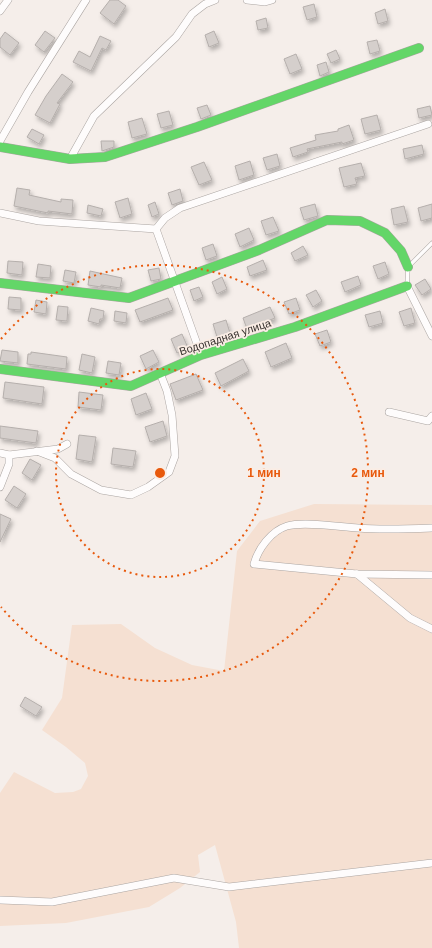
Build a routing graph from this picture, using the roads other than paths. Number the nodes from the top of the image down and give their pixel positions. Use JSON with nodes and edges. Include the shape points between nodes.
{"nodes":[{"id":1,"x":8,"y":0,"type":"edge"},
{"id":2,"x":86,"y":0,"type":"edge"},
{"id":3,"x":215,"y":0,"type":"edge"},
{"id":4,"x":247,"y":0,"type":"edge"},
{"id":5,"x":272,"y":0,"type":"edge"},
{"id":6,"x":0,"y":11,"type":"edge"},
{"id":7,"x":419,"y":48,"type":"dead end"},
{"id":8,"x":428,"y":124,"type":"dead end"},
{"id":9,"x":0,"y":140,"type":"edge"},
{"id":10,"x":0,"y":147,"type":"edge"},
{"id":11,"x":70,"y":159,"type":"junction"},
{"id":12,"x":0,"y":213,"type":"edge"},
{"id":13,"x":156,"y":229,"type":"junction"},
{"id":14,"x":432,"y":242,"type":"edge"},
{"id":15,"x":408,"y":267,"type":"junction"},
{"id":16,"x":175,"y":282,"type":"junction"},
{"id":17,"x":0,"y":283,"type":"edge"},
{"id":18,"x":407,"y":286,"type":"junction"},
{"id":19,"x":432,"y":336,"type":"edge"},
{"id":20,"x":201,"y":355,"type":"junction"},
{"id":21,"x":0,"y":370,"type":"edge"},
{"id":22,"x":160,"y":373,"type":"junction"},
{"id":23,"x":389,"y":412,"type":"dead end"},
{"id":24,"x":432,"y":416,"type":"edge"},
{"id":25,"x":68,"y":444,"type":"dead end"},
{"id":26,"x":36,"y":452,"type":"junction"},
{"id":27,"x":0,"y":453,"type":"edge"},
{"id":28,"x":9,"y":455,"type":"junction"},
{"id":29,"x":0,"y":487,"type":"edge"},
{"id":30,"x":432,"y":528,"type":"edge"},
{"id":31,"x":357,"y":574,"type":"junction"},
{"id":32,"x":432,"y":575,"type":"edge"},
{"id":33,"x":432,"y":629,"type":"edge"},
{"id":34,"x":432,"y":863,"type":"edge"},
{"id":35,"x":0,"y":900,"type":"edge"}],
"edges":[{"from":1,"to":6,"type":"street"},
{"from":2,"to":9,"type":"street"},
{"from":3,"to":11,"type":"street","via":[[192,14],[176,37],[94,116]]},
{"from":4,"to":5,"type":"street"},
{"from":7,"to":11,"type":"street","via":[[105,157]]},
{"from":8,"to":13,"type":"street","via":[[180,208],[165,218]]},
{"from":10,"to":11,"type":"street"},
{"from":12,"to":13,"type":"street","via":[[39,221]]},
{"from":13,"to":16,"type":"street"},
{"from":14,"to":15,"type":"lane"},
{"from":15,"to":16,"type":"street","via":[[401,251],[385,233],[360,221],[327,220],[259,250]]},
{"from":15,"to":18,"type":"lane"},
{"from":16,"to":17,"type":"street","via":[[129,298]]},
{"from":16,"to":20,"type":"street"},
{"from":18,"to":19,"type":"street"},
{"from":18,"to":20,"type":"street","name":"Водопадная улица","via":[[295,327]]},
{"from":20,"to":22,"type":"street","name":"Водопадная улица"},
{"from":21,"to":22,"type":"street","name":"Водопадная улица","via":[[131,386]]},
{"from":22,"to":26,"type":"street","via":[[172,415],[175,456],[169,472],[148,487],[131,495],[101,490],[71,474],[55,458]]},
{"from":23,"to":24,"type":"street","via":[[428,421]]},
{"from":25,"to":26,"type":"street","via":[[58,449]]},
{"from":26,"to":28,"type":"street"},
{"from":27,"to":28,"type":"street"},
{"from":28,"to":29,"type":"street","via":[[9,464]]},
{"from":30,"to":31,"type":"street","via":[[288,526],[260,548],[254,564]]},
{"from":31,"to":32,"type":"street"},
{"from":31,"to":33,"type":"street","via":[[410,618]]},
{"from":34,"to":35,"type":"street","via":[[229,887],[174,878],[52,902]]}]}
